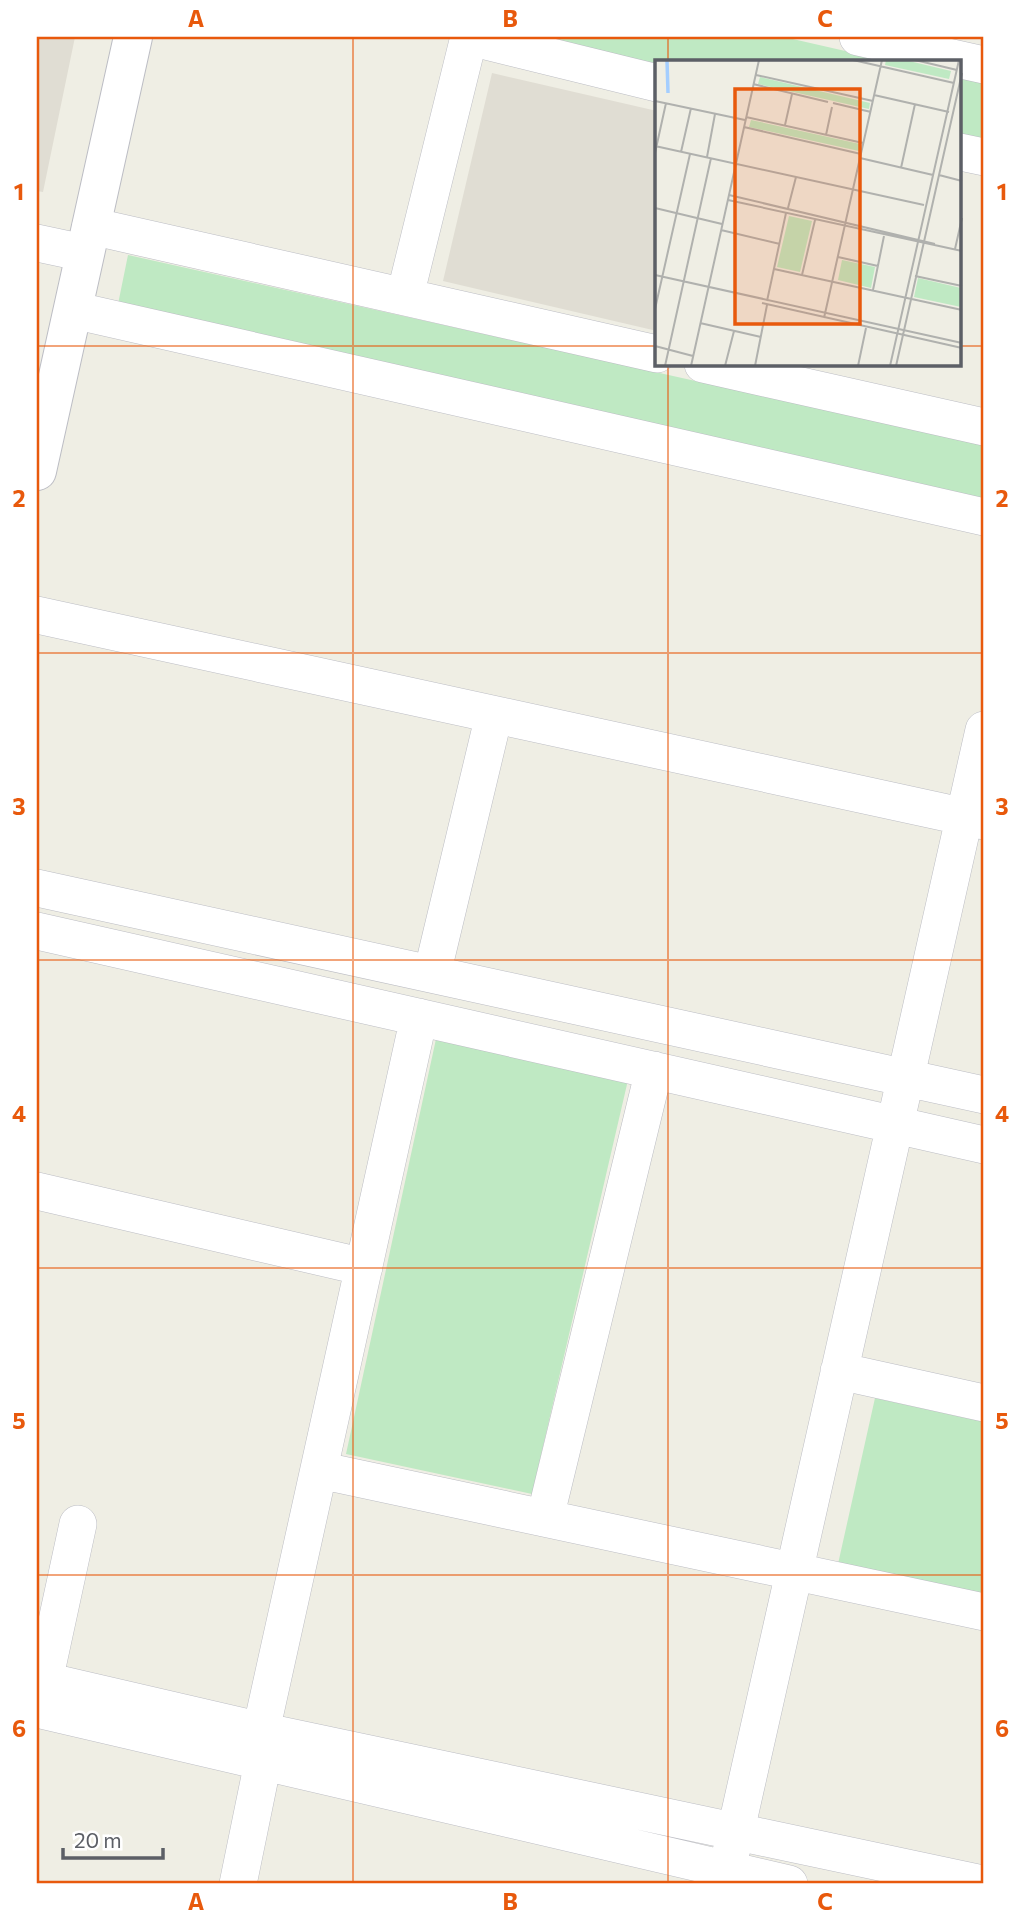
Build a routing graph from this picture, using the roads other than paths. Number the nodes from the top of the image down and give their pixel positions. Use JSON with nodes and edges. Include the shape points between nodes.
{"nodes":[{"id":1,"x":133,"y":37,"type":"edge"},
{"id":2,"x":470,"y":37,"type":"edge"},
{"id":3,"x":859,"y":37,"type":"edge"},
{"id":4,"x":962,"y":60,"type":"edge"},
{"id":5,"x":962,"y":60,"type":"edge"},
{"id":6,"x":984,"y":65,"type":"edge"},
{"id":7,"x":655,"y":83,"type":"edge"},
{"id":8,"x":962,"y":152,"type":"edge"},
{"id":9,"x":984,"y":157,"type":"edge"},
{"id":10,"x":88,"y":239,"type":"junction"},
{"id":11,"x":37,"y":243,"type":"edge"},
{"id":12,"x":405,"y":296,"type":"junction"},
{"id":13,"x":73,"y":310,"type":"junction"},
{"id":14,"x":655,"y":354,"type":"edge"},
{"id":15,"x":722,"y":366,"type":"edge"},
{"id":16,"x":741,"y":368,"type":"edge"},
{"id":17,"x":984,"y":427,"type":"edge"},
{"id":18,"x":37,"y":471,"type":"edge"},
{"id":19,"x":984,"y":517,"type":"edge"},
{"id":20,"x":37,"y":615,"type":"edge"},
{"id":21,"x":494,"y":715,"type":"junction"},
{"id":22,"x":984,"y":730,"type":"edge"},
{"id":23,"x":974,"y":819,"type":"edge"},
{"id":24,"x":37,"y":888,"type":"edge"},
{"id":25,"x":37,"y":931,"type":"edge"},
{"id":26,"x":432,"y":974,"type":"junction"},
{"id":27,"x":419,"y":1017,"type":"junction"},
{"id":28,"x":654,"y":1070,"type":"junction"},
{"id":29,"x":906,"y":1077,"type":"junction"},
{"id":30,"x":984,"y":1095,"type":"edge"},
{"id":31,"x":895,"y":1124,"type":"junction"},
{"id":32,"x":984,"y":1145,"type":"edge"},
{"id":33,"x":37,"y":1191,"type":"edge"},
{"id":34,"x":364,"y":1267,"type":"junction"},
{"id":35,"x":839,"y":1371,"type":"junction"},
{"id":36,"x":984,"y":1403,"type":"edge"},
{"id":37,"x":319,"y":1470,"type":"junction"},
{"id":38,"x":545,"y":1518,"type":"junction"},
{"id":39,"x":78,"y":1524,"type":"dead end"},
{"id":40,"x":794,"y":1572,"type":"junction"},
{"id":41,"x":984,"y":1612,"type":"edge"},
{"id":42,"x":39,"y":1690,"type":"edge"},
{"id":43,"x":262,"y":1746,"type":"junction"},
{"id":44,"x":735,"y":1833,"type":"junction"},
{"id":45,"x":727,"y":1870,"type":"junction"},
{"id":46,"x":238,"y":1884,"type":"edge"},
{"id":47,"x":789,"y":1884,"type":"edge"},
{"id":48,"x":983,"y":1884,"type":"edge"}],
"edges":[{"from":1,"to":10,"type":"street"},
{"from":2,"to":7,"type":"street"},
{"from":2,"to":12,"type":"street"},
{"from":3,"to":5,"type":"street"},
{"from":4,"to":6,"type":"street"},
{"from":8,"to":9,"type":"street"},
{"from":10,"to":11,"type":"street"},
{"from":10,"to":12,"type":"street"},
{"from":10,"to":13,"type":"street"},
{"from":12,"to":14,"type":"street"},
{"from":13,"to":18,"type":"street"},
{"from":13,"to":19,"type":"street"},
{"from":15,"to":16,"type":"street"},
{"from":16,"to":17,"type":"street"},
{"from":20,"to":21,"type":"street"},
{"from":21,"to":23,"type":"street"},
{"from":21,"to":26,"type":"street"},
{"from":22,"to":23,"type":"street"},
{"from":23,"to":29,"type":"street"},
{"from":24,"to":26,"type":"street"},
{"from":25,"to":27,"type":"street"},
{"from":26,"to":29,"type":"street"},
{"from":27,"to":28,"type":"street"},
{"from":27,"to":34,"type":"street"},
{"from":28,"to":31,"type":"street"},
{"from":28,"to":38,"type":"street"},
{"from":29,"to":30,"type":"street"},
{"from":29,"to":31,"type":"street"},
{"from":31,"to":32,"type":"street"},
{"from":31,"to":35,"type":"street"},
{"from":33,"to":34,"type":"street"},
{"from":34,"to":37,"type":"street"},
{"from":35,"to":36,"type":"street"},
{"from":35,"to":40,"type":"street"},
{"from":37,"to":38,"type":"street"},
{"from":37,"to":43,"type":"street"},
{"from":38,"to":40,"type":"street"},
{"from":39,"to":42,"type":"street"},
{"from":40,"to":41,"type":"street"},
{"from":40,"to":44,"type":"street"},
{"from":42,"to":43,"type":"street"},
{"from":43,"to":44,"type":"street"},
{"from":43,"to":45,"type":"street"},
{"from":43,"to":46,"type":"street"},
{"from":44,"to":45,"type":"street"},
{"from":44,"to":48,"type":"street"},
{"from":45,"to":47,"type":"street"}]}
